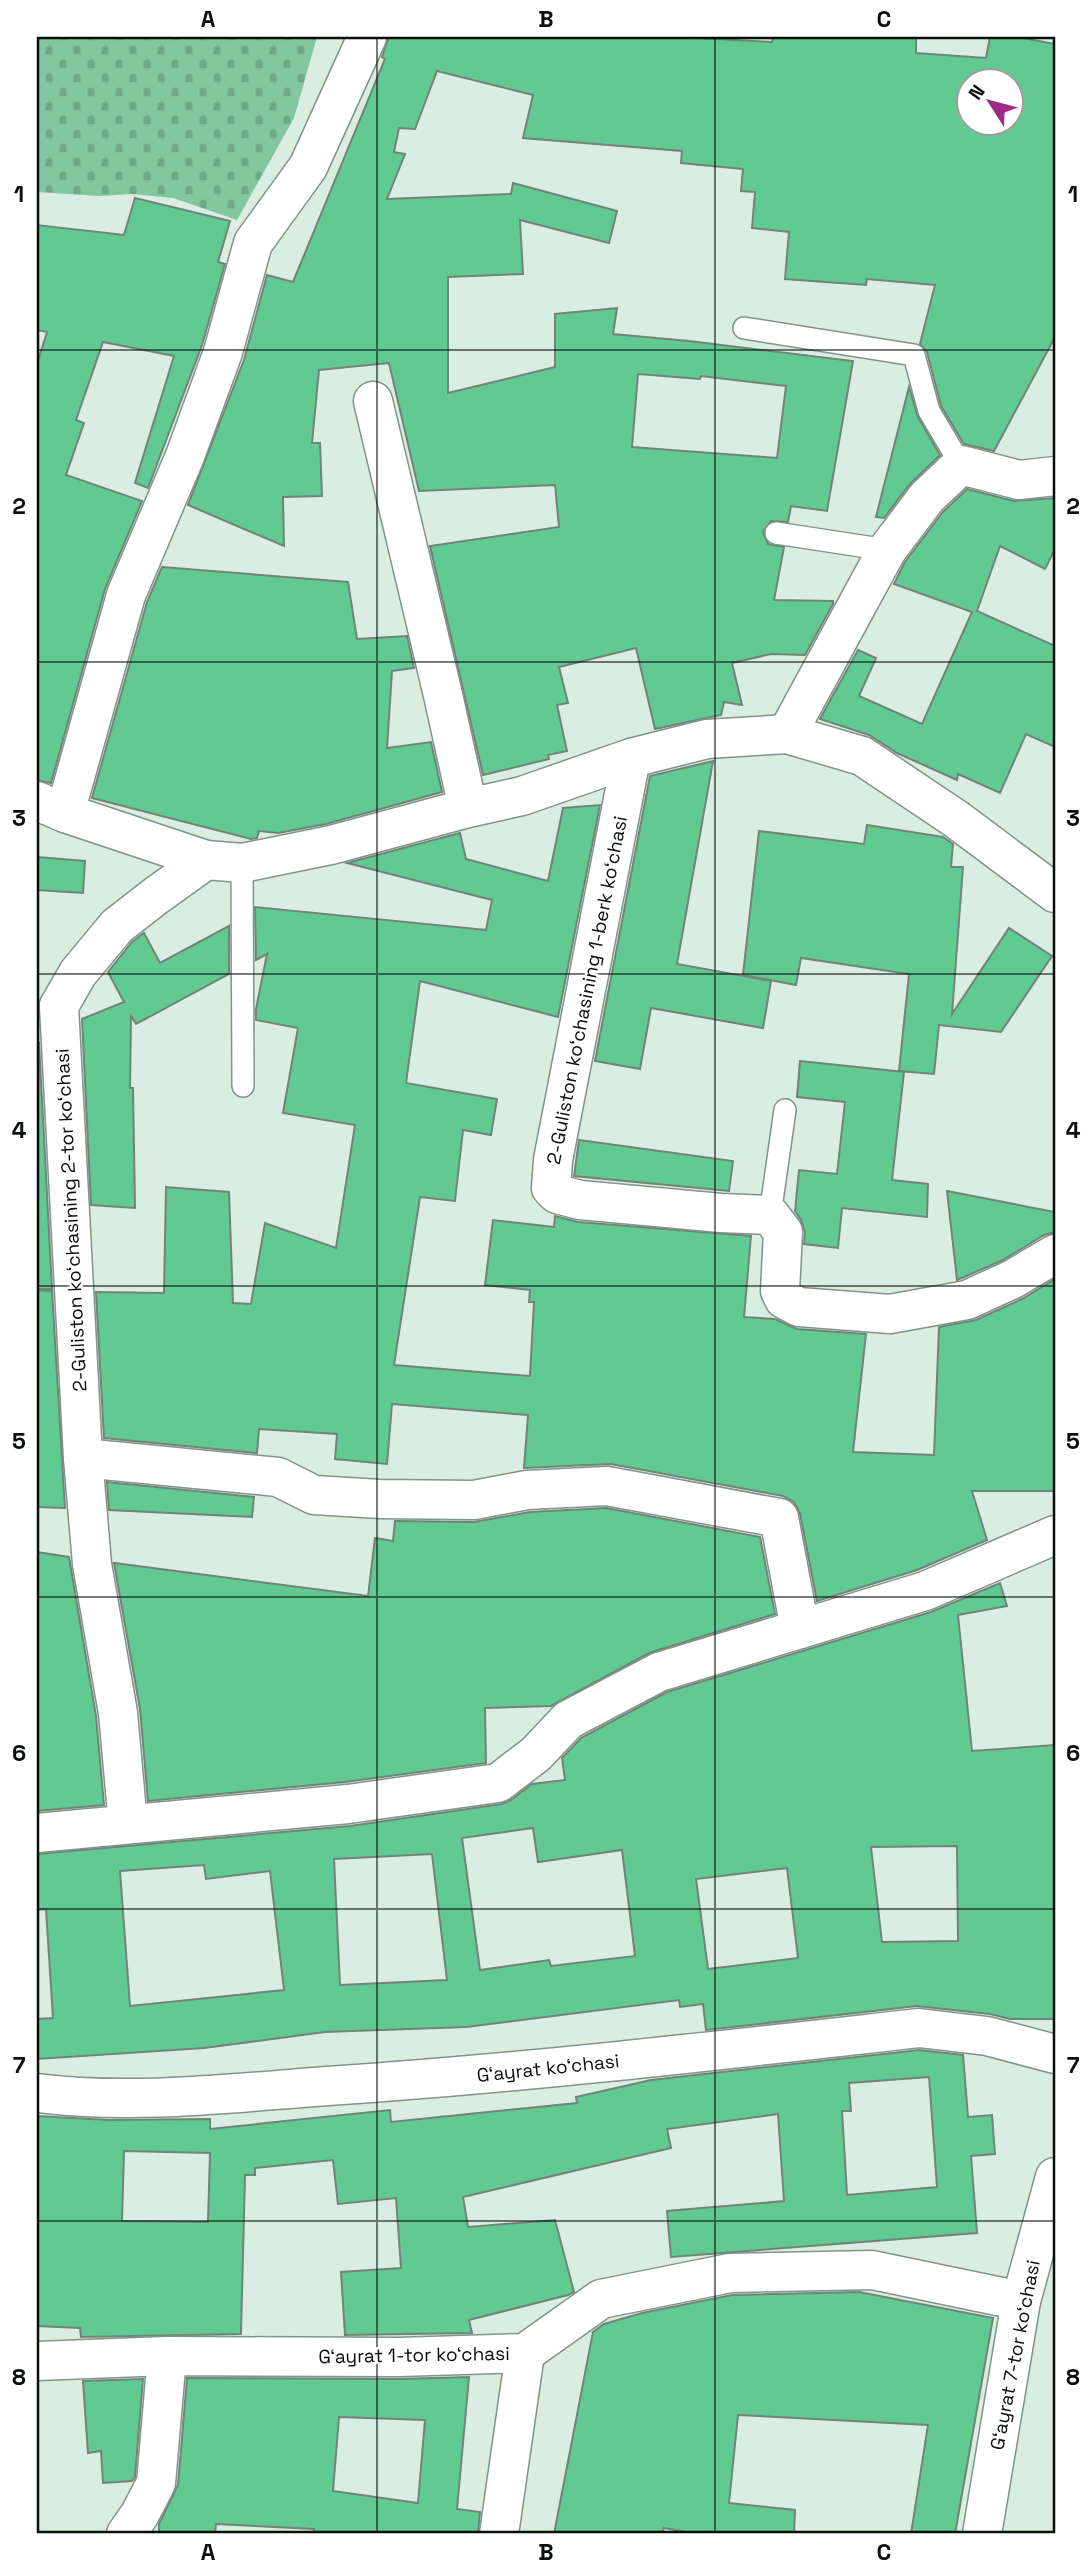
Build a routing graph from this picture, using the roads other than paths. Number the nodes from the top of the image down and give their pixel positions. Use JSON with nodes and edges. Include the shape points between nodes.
{"nodes":[{"id":1,"x":368,"y":37,"type":"edge"},
{"id":2,"x":744,"y":328,"type":"dead end"},
{"id":3,"x":373,"y":401,"type":"dead end"},
{"id":4,"x":961,"y":465,"type":"junction"},
{"id":5,"x":1055,"y":476,"type":"edge"},
{"id":6,"x":776,"y":533,"type":"dead end"},
{"id":7,"x":887,"y":550,"type":"junction"},
{"id":8,"x":786,"y":734,"type":"junction"},
{"id":9,"x":631,"y":758,"type":"junction"},
{"id":10,"x":51,"y":807,"type":"edge"},
{"id":11,"x":468,"y":807,"type":"junction"},
{"id":12,"x":224,"y":861,"type":"junction"},
{"id":13,"x":1055,"y":893,"type":"edge"},
{"id":14,"x":48,"y":1011,"type":"edge"},
{"id":15,"x":243,"y":1086,"type":"dead end"},
{"id":16,"x":785,"y":1110,"type":"dead end"},
{"id":17,"x":770,"y":1215,"type":"junction"},
{"id":18,"x":1055,"y":1254,"type":"edge"},
{"id":19,"x":83,"y":1458,"type":"junction"},
{"id":20,"x":1055,"y":1535,"type":"edge"},
{"id":21,"x":800,"y":1629,"type":"junction"},
{"id":22,"x":128,"y":1824,"type":"junction"},
{"id":23,"x":37,"y":1833,"type":"edge"},
{"id":24,"x":1055,"y":2054,"type":"edge"},
{"id":25,"x":37,"y":2093,"type":"edge"},
{"id":26,"x":1052,"y":2197,"type":"edge"},
{"id":27,"x":1021,"y":2301,"type":"junction"},
{"id":28,"x":525,"y":2353,"type":"junction"},
{"id":29,"x":167,"y":2356,"type":"junction"},
{"id":30,"x":37,"y":2361,"type":"edge"},
{"id":31,"x":126,"y":2534,"type":"edge"},
{"id":32,"x":499,"y":2534,"type":"edge"},
{"id":33,"x":982,"y":2534,"type":"edge"}],
"edges":[{"from":1,"to":10,"type":"street","via":[[308,167],[253,243],[223,352],[126,595]]},
{"from":2,"to":4,"type":"lane","via":[[914,355],[929,411]]},
{"from":3,"to":11,"type":"street"},
{"from":4,"to":5,"type":"street","via":[[1019,480]]},
{"from":4,"to":7,"type":"street","via":[[927,497]]},
{"from":6,"to":7,"type":"lane"},
{"from":7,"to":8,"type":"street"},
{"from":8,"to":9,"type":"street","via":[[707,739]]},
{"from":8,"to":13,"type":"street","via":[[862,756]]},
{"from":9,"to":11,"type":"street","via":[[522,796]]},
{"from":9,"to":17,"type":"street","name":"2-Guliston koʻchasining 1-berk koʻchasi","via":[[551,1188],[580,1200]]},
{"from":10,"to":12,"type":"street"},
{"from":11,"to":12,"type":"street","via":[[331,845]]},
{"from":12,"to":14,"type":"street","via":[[117,926]]},
{"from":12,"to":15,"type":"lane"},
{"from":14,"to":19,"type":"street","name":"2-Guliston koʻchasining 2-tor koʻchasi"},
{"from":16,"to":17,"type":"lane"},
{"from":17,"to":18,"type":"street","via":[[783,1231],[780,1291],[784,1299],[799,1307],[890,1314],[967,1300]]},
{"from":19,"to":21,"type":"street","via":[[278,1477],[314,1495],[366,1499],[474,1500],[527,1490],[607,1486],[779,1518]]},
{"from":19,"to":22,"type":"street","name":"2-Guliston koʻchasining 2-tor koʻchasi","via":[[92,1564],[118,1713]]},
{"from":20,"to":21,"type":"street","via":[[925,1591]]},
{"from":21,"to":22,"type":"street","via":[[659,1672],[568,1720],[536,1754],[498,1783],[348,1804]]},
{"from":22,"to":23,"type":"street"},
{"from":24,"to":25,"type":"street","name":"Gʻayrat koʻchasi","via":[[987,2036],[919,2028],[465,2077],[172,2097],[78,2098]]},
{"from":26,"to":27,"type":"street","name":"Gʻayrat 7-tor koʻchasi"},
{"from":27,"to":28,"type":"street","name":"Gʻayrat 1-tor koʻchasi","via":[[872,2270],[730,2273],[601,2300]]},
{"from":27,"to":33,"type":"street","name":"Gʻayrat 7-tor koʻchasi"},
{"from":28,"to":29,"type":"street","name":"Gʻayrat 1-tor koʻchasi"},
{"from":28,"to":32,"type":"street"},
{"from":29,"to":30,"type":"street","name":"Gʻayrat 1-tor koʻchasi"},
{"from":29,"to":31,"type":"street","via":[[156,2483]]}]}
